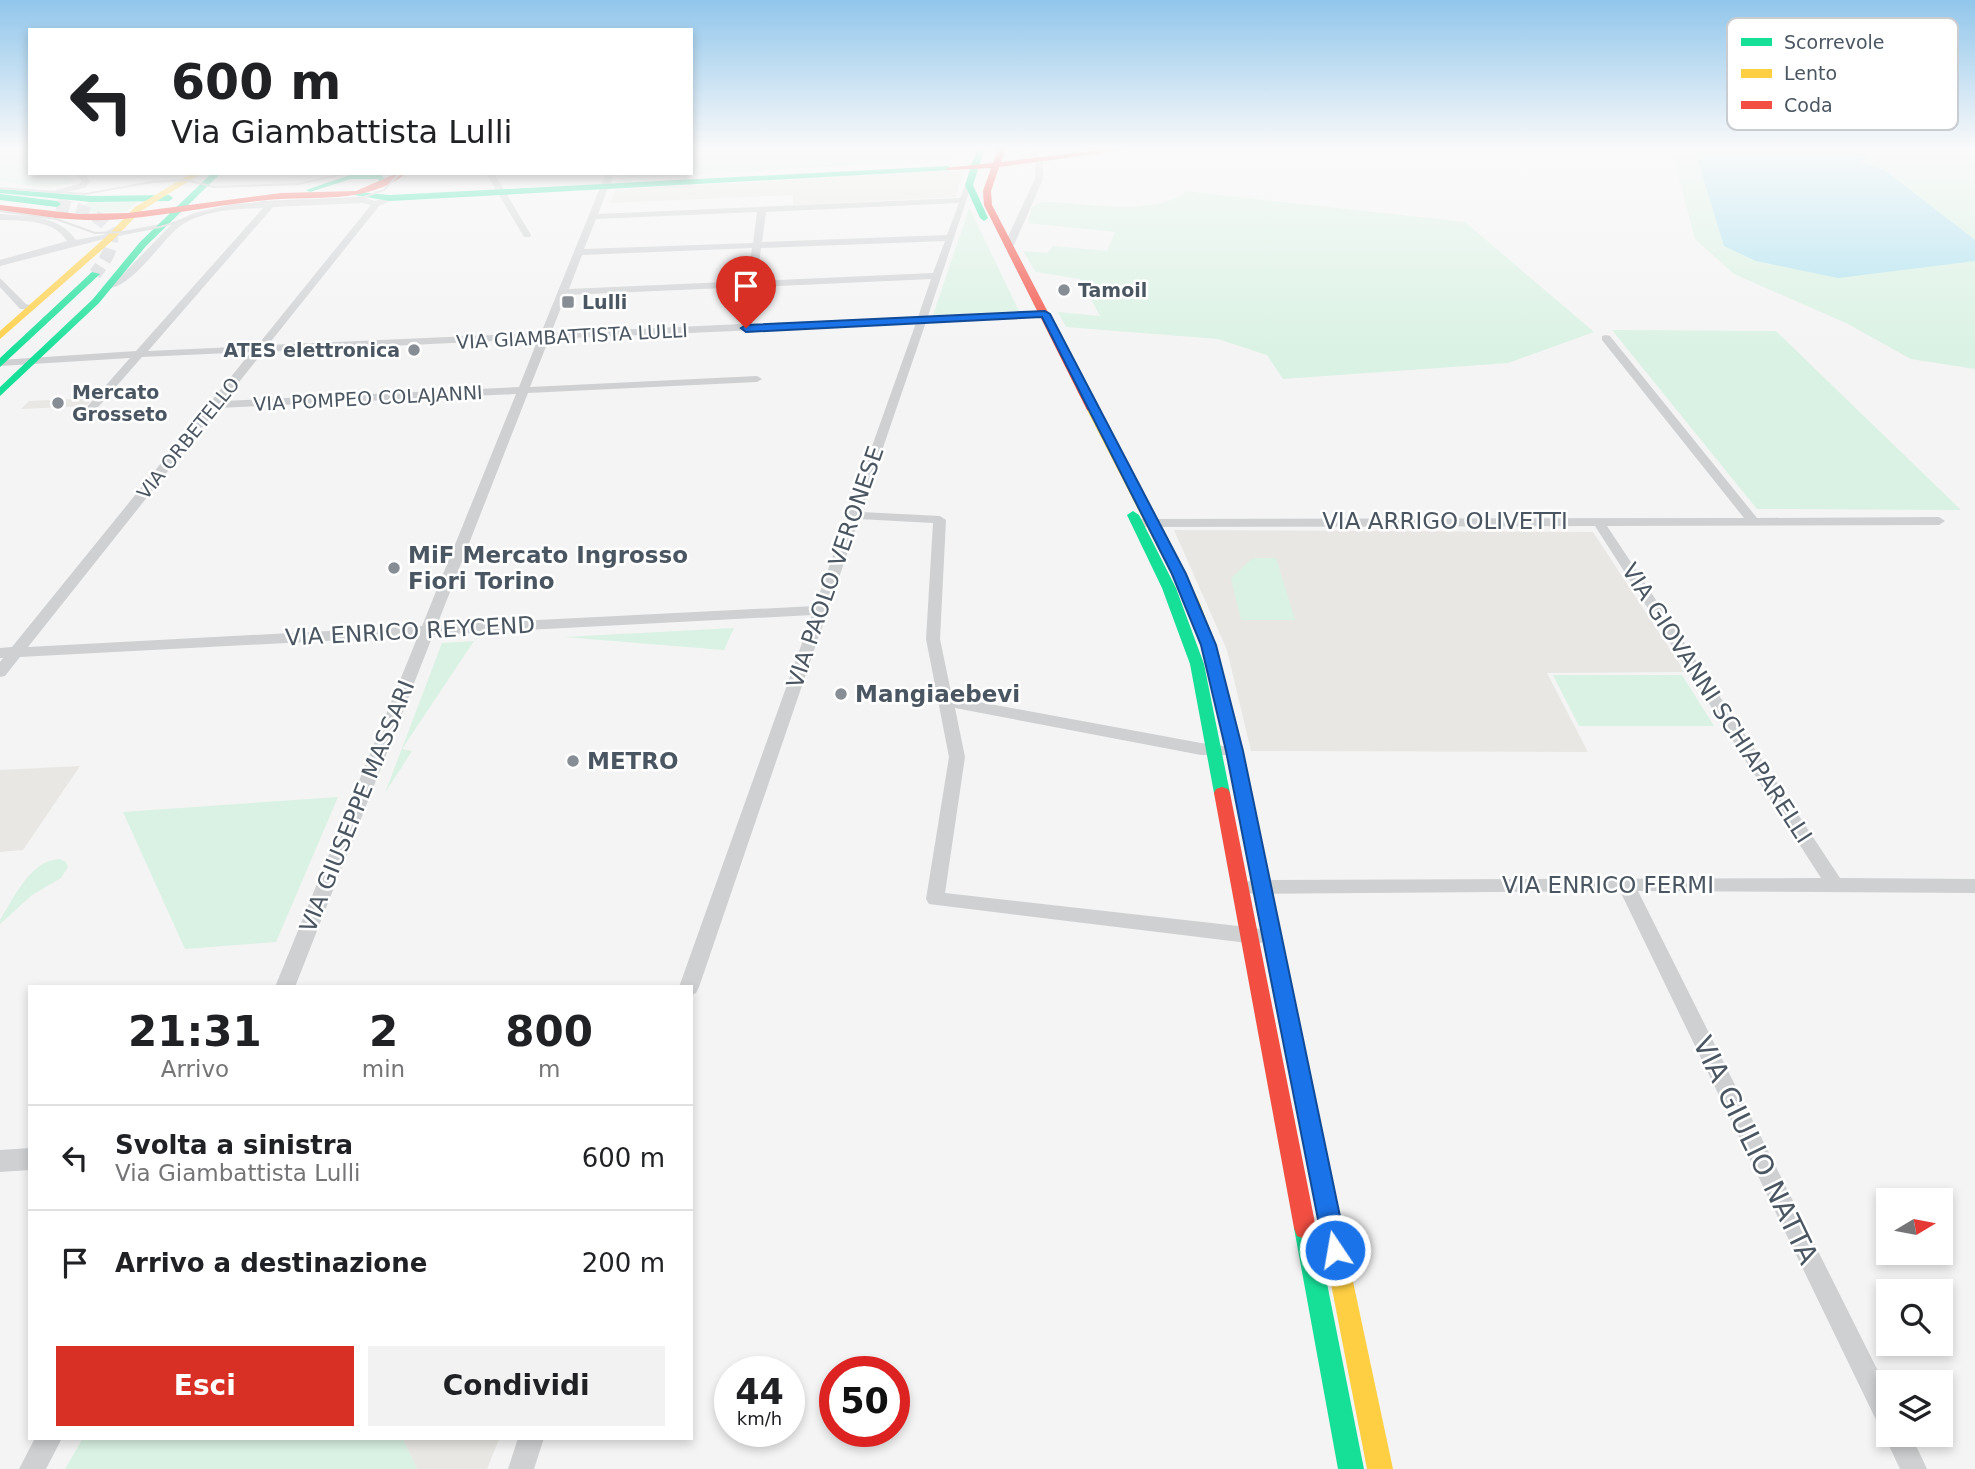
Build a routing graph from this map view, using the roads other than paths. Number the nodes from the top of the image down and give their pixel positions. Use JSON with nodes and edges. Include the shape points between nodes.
{"nodes":[{"id":1,"x":40,"y":217,"type":"edge"},
{"id":2,"x":55,"y":217,"type":"edge"},
{"id":3,"x":84,"y":217,"type":"edge"},
{"id":4,"x":130,"y":217,"type":"edge"},
{"id":5,"x":177,"y":217,"type":"edge"},
{"id":6,"x":179,"y":217,"type":"edge"},
{"id":7,"x":260,"y":217,"type":"edge"},
{"id":8,"x":350,"y":217,"type":"edge"},
{"id":9,"x":516,"y":217,"type":"edge"},
{"id":10,"x":593,"y":217,"type":"joint"},
{"id":11,"x":602,"y":217,"type":"edge"},
{"id":12,"x":761,"y":217,"type":"edge"},
{"id":13,"x":957,"y":217,"type":"edge"},
{"id":14,"x":980,"y":217,"type":"edge"},
{"id":15,"x":994,"y":217,"type":"edge"},
{"id":16,"x":1023,"y":217,"type":"edge"},
{"id":17,"x":160,"y":227,"type":"junction"},
{"id":18,"x":114,"y":234,"type":"junction"},
{"id":19,"x":527,"y":235,"type":"dead end"},
{"id":20,"x":949,"y":238,"type":"junction"},
{"id":21,"x":69,"y":245,"type":"junction"},
{"id":22,"x":757,"y":245,"type":"junction"},
{"id":23,"x":1009,"y":245,"type":"junction"},
{"id":24,"x":96,"y":250,"type":"junction"},
{"id":25,"x":578,"y":252,"type":"junction"},
{"id":26,"x":0,"y":263,"type":"edge"},
{"id":27,"x":936,"y":276,"type":"junction"},
{"id":28,"x":0,"y":281,"type":"edge"},
{"id":29,"x":752,"y":284,"type":"junction"},
{"id":30,"x":110,"y":286,"type":"junction"},
{"id":31,"x":562,"y":292,"type":"junction"},
{"id":32,"x":31,"y":308,"type":"junction"},
{"id":33,"x":1039,"y":315,"type":"junction"},
{"id":34,"x":921,"y":321,"type":"junction"},
{"id":35,"x":746,"y":328,"type":"junction"},
{"id":36,"x":0,"y":336,"type":"edge"},
{"id":37,"x":544,"y":337,"type":"junction"},
{"id":38,"x":1606,"y":338,"type":"dead end"},
{"id":39,"x":0,"y":350,"type":"edge"},
{"id":40,"x":258,"y":350,"type":"junction"},
{"id":41,"x":141,"y":354,"type":"junction"},
{"id":42,"x":36,"y":359,"type":"junction"},
{"id":43,"x":0,"y":363,"type":"edge"},
{"id":44,"x":757,"y":379,"type":"dead end"},
{"id":45,"x":523,"y":391,"type":"junction"},
{"id":46,"x":0,"y":393,"type":"edge"},
{"id":47,"x":214,"y":405,"type":"junction"},
{"id":48,"x":89,"y":411,"type":"dead end"},
{"id":49,"x":853,"y":515,"type":"junction"},
{"id":50,"x":1598,"y":521,"type":"junction"},
{"id":51,"x":1754,"y":521,"type":"junction"},
{"id":52,"x":1938,"y":521,"type":"dead end"},
{"id":53,"x":1145,"y":522,"type":"junction"},
{"id":54,"x":820,"y":610,"type":"junction"},
{"id":55,"x":427,"y":631,"type":"junction"},
{"id":56,"x":16,"y":652,"type":"junction"},
{"id":57,"x":0,"y":653,"type":"edge"},
{"id":58,"x":0,"y":672,"type":"edge"},
{"id":59,"x":947,"y":701,"type":"junction"},
{"id":60,"x":1215,"y":750,"type":"junction"},
{"id":61,"x":1234,"y":751,"type":"junction"},
{"id":62,"x":1625,"y":884,"type":"junction"},
{"id":63,"x":1835,"y":885,"type":"junction"},
{"id":64,"x":1975,"y":886,"type":"edge"},
{"id":65,"x":1241,"y":887,"type":"junction"},
{"id":66,"x":1262,"y":887,"type":"junction"},
{"id":67,"x":1250,"y":936,"type":"junction"},
{"id":68,"x":1272,"y":937,"type":"junction"},
{"id":69,"x":286,"y":985,"type":"edge"},
{"id":70,"x":690,"y":985,"type":"edge"},
{"id":71,"x":28,"y":1159,"type":"edge"},
{"id":72,"x":0,"y":1161,"type":"edge"},
{"id":73,"x":1876,"y":1393,"type":"edge"},
{"id":74,"x":49,"y":1440,"type":"edge"},
{"id":75,"x":530,"y":1440,"type":"edge"},
{"id":76,"x":1903,"y":1447,"type":"edge"},
{"id":77,"x":32,"y":1469,"type":"edge"},
{"id":78,"x":521,"y":1469,"type":"edge"},
{"id":79,"x":1350,"y":1469,"type":"edge"},
{"id":80,"x":1380,"y":1469,"type":"edge"},
{"id":81,"x":1914,"y":1469,"type":"edge"}],
"edges":[{"from":1,"to":3,"type":"main road"},
{"from":2,"to":21,"type":"street","via":[[71,238]]},
{"from":4,"to":18,"type":"main road"},
{"from":5,"to":17,"type":"main road"},
{"from":6,"to":30,"type":"street","via":[[127,275]]},
{"from":7,"to":41,"type":"street"},
{"from":8,"to":40,"type":"street","name":"VIA ORBETELLO"},
{"from":9,"to":19,"type":"street"},
{"from":10,"to":11,"type":"street"},
{"from":10,"to":25,"type":"street","name":"VIA GIUSEPPE MASSARI"},
{"from":12,"to":22,"type":"street"},
{"from":13,"to":20,"type":"street","name":"VIA PAOLO VERONESE"},
{"from":14,"to":33,"type":"main road"},
{"from":15,"to":23,"type":"main road"},
{"from":16,"to":23,"type":"street"},
{"from":17,"to":18,"type":"street"},
{"from":17,"to":30,"type":"main road"},
{"from":18,"to":21,"type":"street"},
{"from":18,"to":24,"type":"main road"},
{"from":20,"to":22,"type":"street"},
{"from":20,"to":27,"type":"street","name":"VIA PAOLO VERONESE"},
{"from":21,"to":24,"type":"street"},
{"from":21,"to":26,"type":"street"},
{"from":22,"to":25,"type":"street"},
{"from":22,"to":29,"type":"street"},
{"from":23,"to":33,"type":"main road"},
{"from":24,"to":32,"type":"main road"},
{"from":25,"to":31,"type":"street","name":"VIA GIUSEPPE MASSARI"},
{"from":27,"to":29,"type":"street"},
{"from":27,"to":34,"type":"street","name":"VIA PAOLO VERONESE"},
{"from":28,"to":32,"type":"street","via":[[23,307]]},
{"from":29,"to":31,"type":"street"},
{"from":29,"to":35,"type":"street"},
{"from":30,"to":42,"type":"main road"},
{"from":31,"to":37,"type":"street","name":"VIA GIUSEPPE MASSARI"},
{"from":32,"to":36,"type":"main road"},
{"from":33,"to":34,"type":"street","name":"VIA GIAMBATTISTA LULLI"},
{"from":33,"to":53,"type":"main road"},
{"from":34,"to":35,"type":"street","name":"VIA GIAMBATTISTA LULLI"},
{"from":34,"to":49,"type":"street","name":"VIA PAOLO VERONESE"},
{"from":35,"to":37,"type":"street","name":"VIA GIAMBATTISTA LULLI"},
{"from":37,"to":40,"type":"street","name":"VIA GIAMBATTISTA LULLI"},
{"from":37,"to":45,"type":"street","name":"VIA GIUSEPPE MASSARI"},
{"from":38,"to":51,"type":"street"},
{"from":39,"to":43,"type":"main road","via":[[88,275]]},
{"from":40,"to":41,"type":"street","name":"VIA GIAMBATTISTA LULLI"},
{"from":40,"to":47,"type":"street","name":"VIA ORBETELLO"},
{"from":41,"to":42,"type":"street","name":"VIA GIAMBATTISTA LULLI"},
{"from":41,"to":48,"type":"street"},
{"from":42,"to":43,"type":"street","name":"VIA GIAMBATTISTA LULLI"},
{"from":42,"to":46,"type":"main road"},
{"from":44,"to":45,"type":"street"},
{"from":45,"to":47,"type":"street","name":"VIA POMPEO COLAJANNI"},
{"from":45,"to":55,"type":"street","name":"VIA GIUSEPPE MASSARI"},
{"from":47,"to":56,"type":"street","name":"VIA ORBETELLO"},
{"from":49,"to":54,"type":"street","name":"VIA PAOLO VERONESE"},
{"from":49,"to":59,"type":"street","via":[[940,520],[933,639]]},
{"from":50,"to":51,"type":"street","name":"VIA ARRIGO OLIVETTI"},
{"from":50,"to":53,"type":"street","name":"VIA ARRIGO OLIVETTI"},
{"from":50,"to":63,"type":"street","name":"VIA GIOVANNI SCHIAPARELLI"},
{"from":51,"to":52,"type":"street","name":"VIA ARRIGO OLIVETTI"},
{"from":53,"to":60,"type":"main road","via":[[1197,664]]},
{"from":53,"to":61,"type":"main road","via":[[1205,634]]},
{"from":54,"to":55,"type":"street","name":"VIA ENRICO REYCEND"},
{"from":54,"to":70,"type":"street","name":"VIA PAOLO VERONESE"},
{"from":55,"to":56,"type":"street","name":"VIA ENRICO REYCEND"},
{"from":55,"to":69,"type":"street","name":"VIA GIUSEPPE MASSARI"},
{"from":56,"to":57,"type":"street","name":"VIA ENRICO REYCEND"},
{"from":56,"to":58,"type":"street","name":"VIA ORBETELLO"},
{"from":59,"to":60,"type":"street"},
{"from":59,"to":67,"type":"street","via":[[957,774],[935,899]]},
{"from":60,"to":61,"type":"street"},
{"from":60,"to":65,"type":"main road"},
{"from":61,"to":66,"type":"main road"},
{"from":62,"to":63,"type":"street","name":"VIA ENRICO FERMI"},
{"from":62,"to":66,"type":"street","name":"VIA ENRICO FERMI"},
{"from":62,"to":73,"type":"street","name":"VIA GIULIO NATTA"},
{"from":63,"to":64,"type":"street","name":"VIA ENRICO FERMI"},
{"from":65,"to":66,"type":"street","name":"VIA ENRICO FERMI"},
{"from":65,"to":67,"type":"main road"},
{"from":66,"to":68,"type":"main road"},
{"from":67,"to":68,"type":"street"},
{"from":67,"to":79,"type":"main road"},
{"from":68,"to":80,"type":"main road"},
{"from":71,"to":72,"type":"street"},
{"from":74,"to":77,"type":"street"},
{"from":75,"to":78,"type":"street"},
{"from":76,"to":81,"type":"street"}]}
